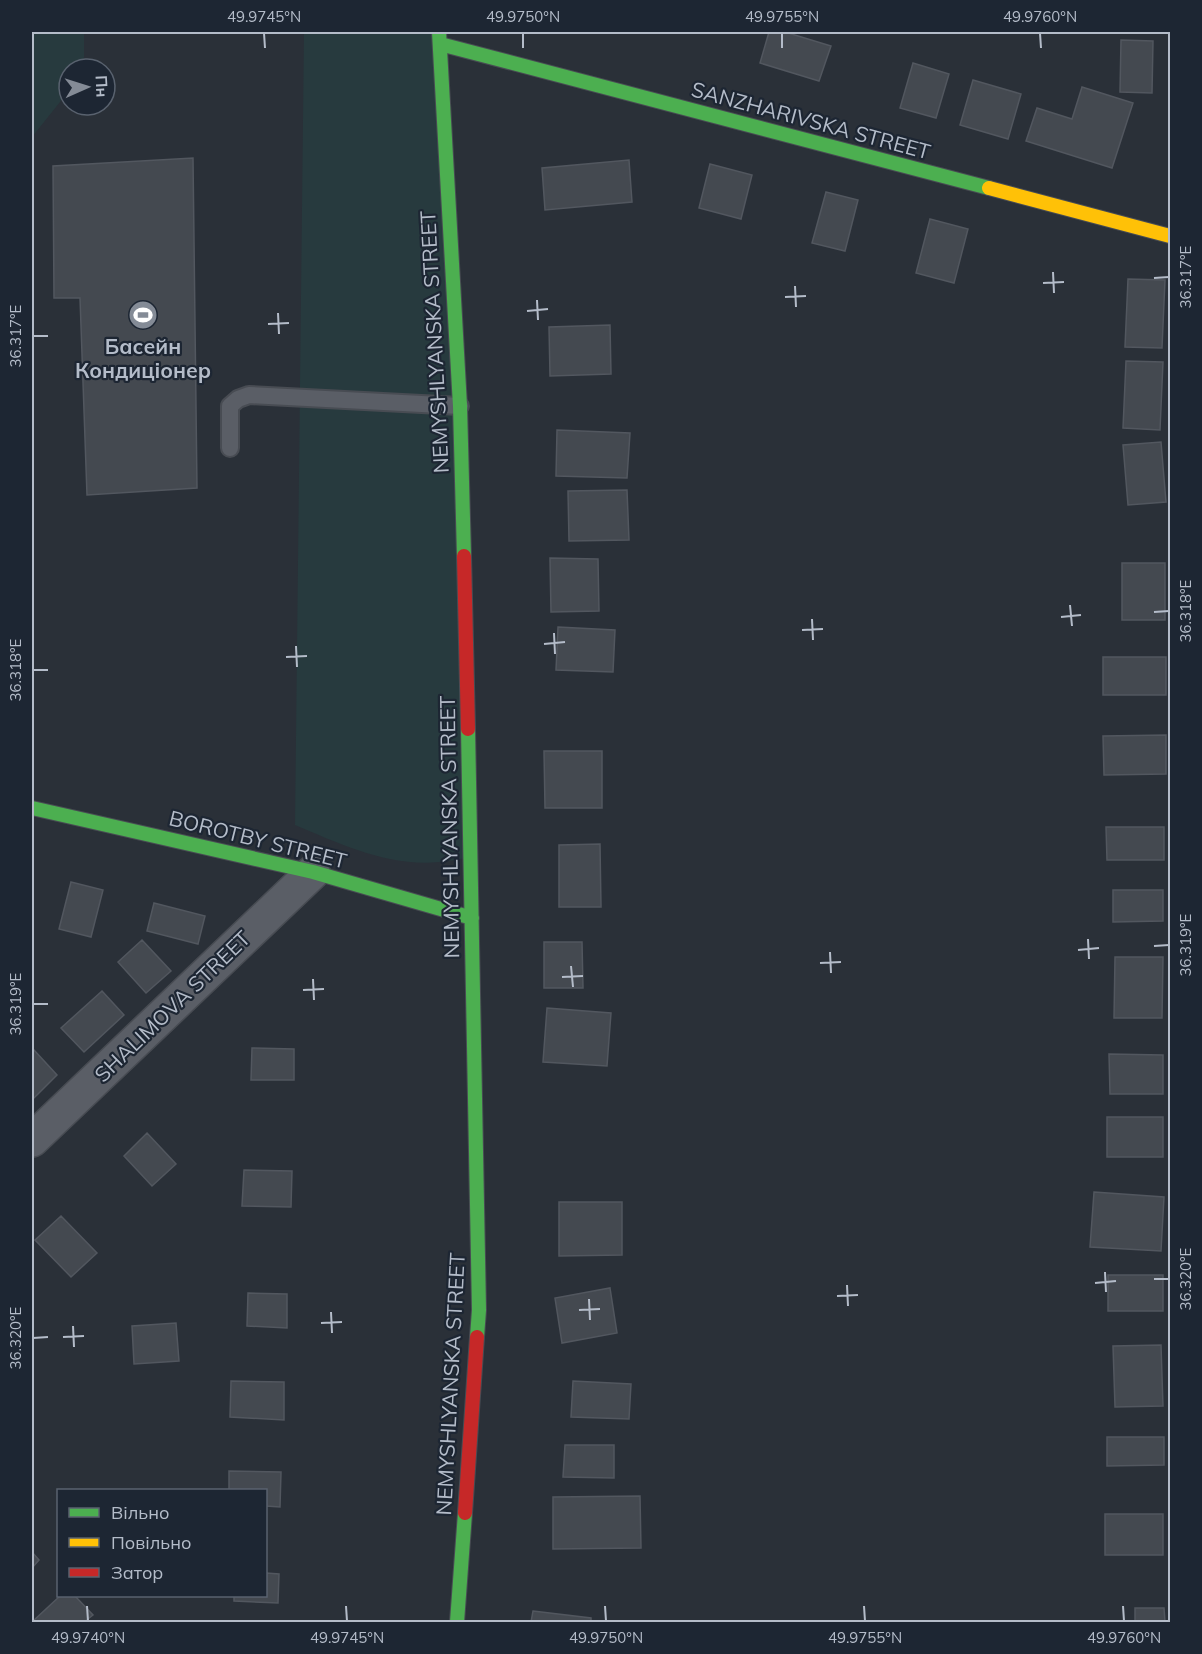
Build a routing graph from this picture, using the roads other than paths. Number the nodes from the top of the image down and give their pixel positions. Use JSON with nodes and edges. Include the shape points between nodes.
{"nodes":[{"id":1,"x":439,"y":38,"type":"edge"},
{"id":2,"x":1170,"y":236,"type":"edge"},
{"id":3,"x":460,"y":406,"type":"junction"},
{"id":4,"x":230,"y":448,"type":"dead end"},
{"id":5,"x":32,"y":808,"type":"edge"},
{"id":6,"x":313,"y":872,"type":"junction"},
{"id":7,"x":472,"y":918,"type":"junction"},
{"id":8,"x":32,"y":1140,"type":"edge"},
{"id":9,"x":458,"y":1623,"type":"edge"}],
"edges":[{"from":1,"to":2,"type":"street","name":"SANZHARIVSKA STREET"},
{"from":1,"to":3,"type":"street","name":"NEMYSHLYANSKA STREET"},
{"from":3,"to":4,"type":"lane","via":[[249,395],[230,406]]},
{"from":3,"to":7,"type":"street","name":"NEMYSHLYANSKA STREET"},
{"from":5,"to":6,"type":"street","name":"BOROTBY STREET"},
{"from":6,"to":7,"type":"street","name":"BOROTBY STREET"},
{"from":6,"to":8,"type":"street","name":"SHALIMOVA STREET"},
{"from":7,"to":9,"type":"street","name":"NEMYSHLYANSKA STREET","via":[[479,1310]]}]}
